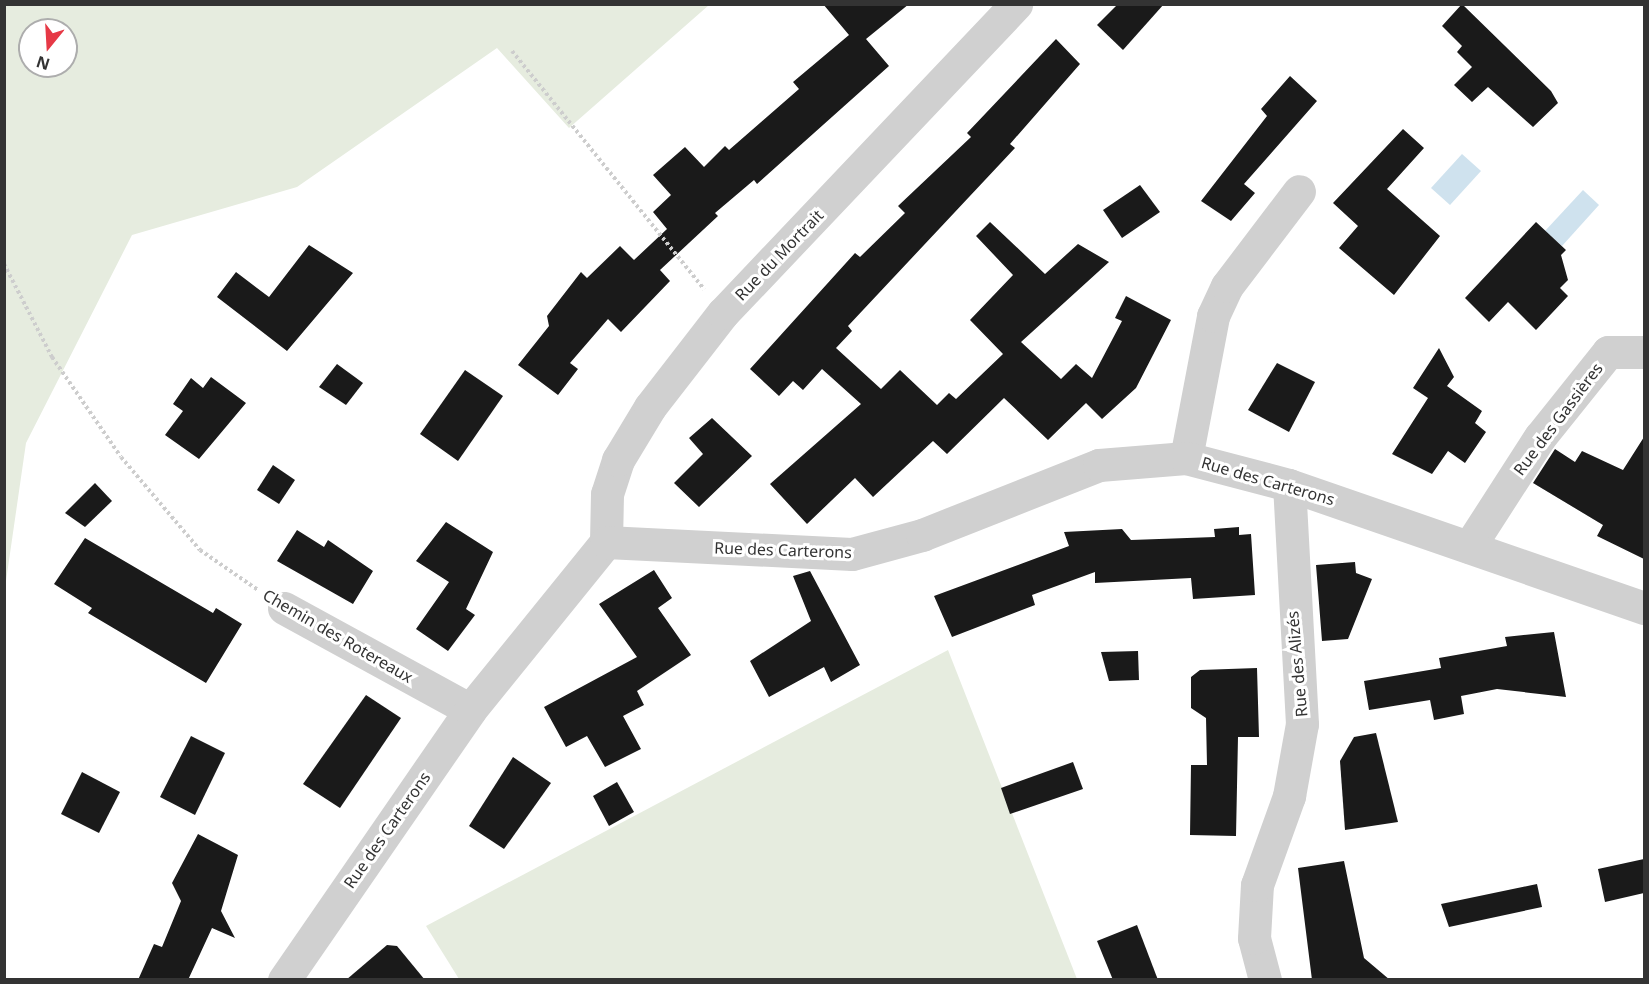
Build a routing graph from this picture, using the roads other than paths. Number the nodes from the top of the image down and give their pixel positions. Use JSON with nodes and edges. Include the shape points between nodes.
{"nodes":[{"id":1,"x":1016,"y":4,"type":"edge"},
{"id":2,"x":1299,"y":191,"type":"dead end"},
{"id":3,"x":1644,"y":352,"type":"edge"},
{"id":4,"x":1186,"y":458,"type":"junction"},
{"id":5,"x":1289,"y":485,"type":"junction"},
{"id":6,"x":606,"y":542,"type":"junction"},
{"id":7,"x":1469,"y":547,"type":"junction"},
{"id":8,"x":284,"y":608,"type":"road end"},
{"id":9,"x":1644,"y":608,"type":"edge"},
{"id":10,"x":470,"y":710,"type":"junction"},
{"id":11,"x":284,"y":980,"type":"edge"},
{"id":12,"x":1265,"y":980,"type":"edge"}],
"edges":[{"from":1,"to":6,"type":"street","name":"Rue du Mortrait","via":[[723,313],[650,407],[618,460],[607,494]]},
{"from":2,"to":4,"type":"street","via":[[1227,286],[1213,316]]},
{"from":3,"to":7,"type":"street","name":"Rue des Gassières","via":[[1608,352],[1540,437]]},
{"from":4,"to":5,"type":"street","name":"Rue des Carterons"},
{"from":4,"to":6,"type":"street","name":"Rue des Carterons","via":[[1099,465],[922,535],[852,554]]},
{"from":5,"to":7,"type":"street","name":"Rue des Carterons"},
{"from":5,"to":12,"type":"street","name":"Rue des Alizés","via":[[1302,724],[1289,796],[1257,885],[1254,938]]},
{"from":6,"to":10,"type":"street","name":"Rue des Carterons"},
{"from":7,"to":9,"type":"street","name":"Rue des Carterons"},
{"from":8,"to":10,"type":"street","name":"Chemin des Rotereaux"},
{"from":10,"to":11,"type":"street","name":"Rue des Carterons"}]}
